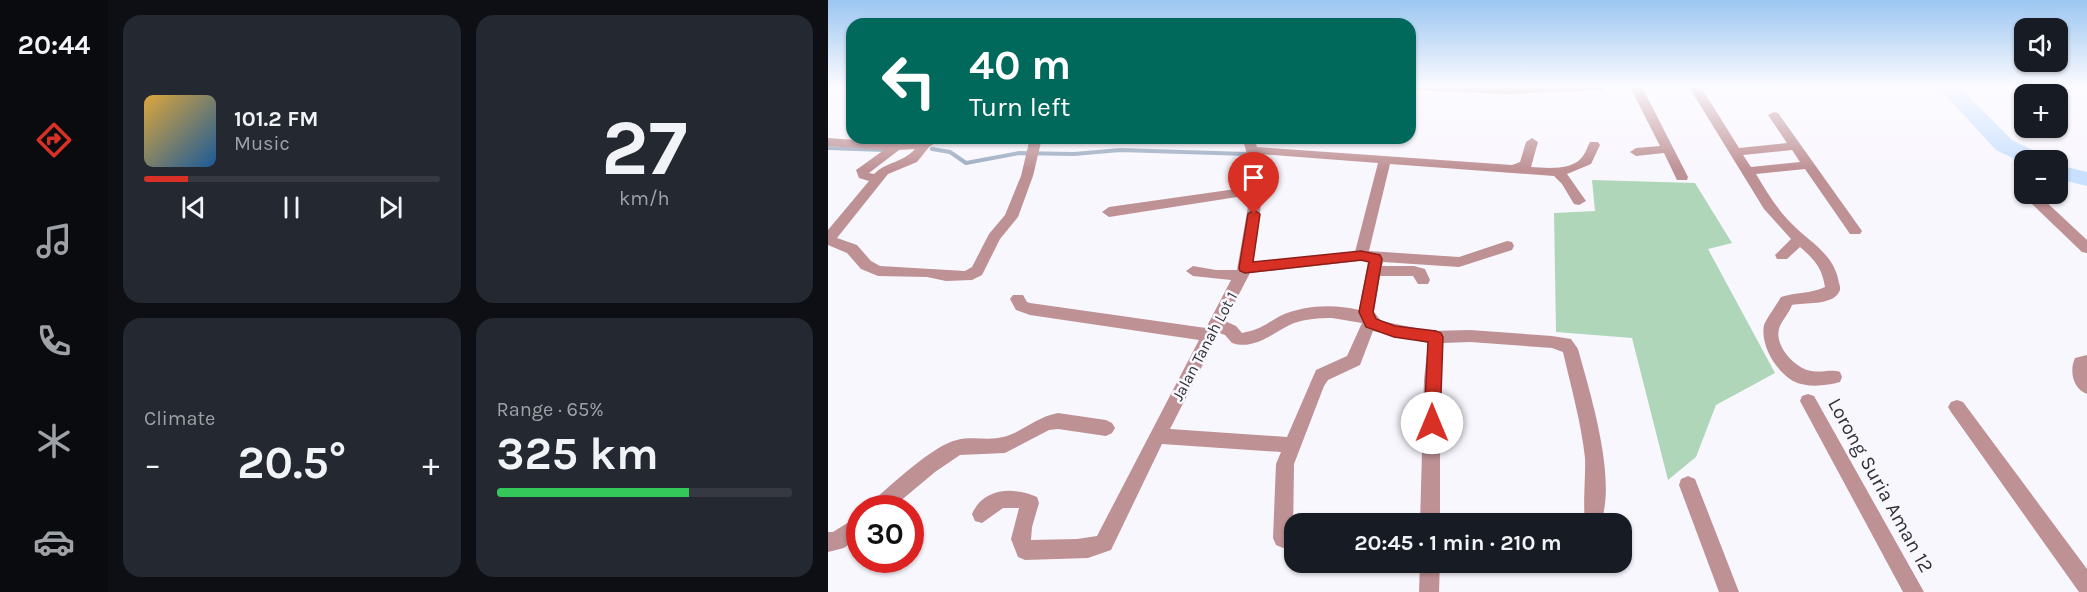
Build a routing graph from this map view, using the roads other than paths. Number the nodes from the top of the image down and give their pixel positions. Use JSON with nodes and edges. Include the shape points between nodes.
{"nodes":[{"id":1,"x":1650,"y":115,"type":"edge"},
{"id":2,"x":1712,"y":115,"type":"edge"},
{"id":3,"x":1774,"y":115,"type":"dead end"},
{"id":4,"x":828,"y":142,"type":"edge"},
{"id":5,"x":1532,"y":142,"type":"dead end"},
{"id":6,"x":846,"y":143,"type":"edge"},
{"id":7,"x":855,"y":144,"type":"edge"},
{"id":8,"x":914,"y":144,"type":"edge"},
{"id":9,"x":928,"y":144,"type":"edge"},
{"id":10,"x":1034,"y":144,"type":"edge"},
{"id":11,"x":1250,"y":144,"type":"edge"},
{"id":12,"x":1594,"y":145,"type":"dead end"},
{"id":13,"x":1795,"y":146,"type":"junction"},
{"id":14,"x":896,"y":147,"type":"junction"},
{"id":15,"x":1668,"y":149,"type":"junction"},
{"id":16,"x":1636,"y":152,"type":"dead end"},
{"id":17,"x":1736,"y":153,"type":"junction"},
{"id":18,"x":1385,"y":160,"type":"junction"},
{"id":19,"x":1808,"y":165,"type":"junction"},
{"id":20,"x":1517,"y":168,"type":"junction"},
{"id":21,"x":1556,"y":171,"type":"junction"},
{"id":22,"x":1748,"y":171,"type":"junction"},
{"id":23,"x":1682,"y":177,"type":"dead end"},
{"id":24,"x":876,"y":179,"type":"junction"},
{"id":25,"x":1257,"y":190,"type":"junction"},
{"id":26,"x":1579,"y":201,"type":"dead end"},
{"id":27,"x":2040,"y":204,"type":"edge"},
{"id":28,"x":1109,"y":212,"type":"dead end"},
{"id":29,"x":1855,"y":231,"type":"dead end"},
{"id":30,"x":828,"y":239,"type":"edge"},
{"id":31,"x":1801,"y":239,"type":"junction"},
{"id":32,"x":1507,"y":246,"type":"dead end"},
{"id":33,"x":2087,"y":248,"type":"edge"},
{"id":34,"x":1782,"y":255,"type":"dead end"},
{"id":35,"x":1370,"y":262,"type":"junction"},
{"id":36,"x":1193,"y":271,"type":"dead end"},
{"id":37,"x":1244,"y":271,"type":"junction"},
{"id":38,"x":1423,"y":280,"type":"dead end"},
{"id":39,"x":1018,"y":299,"type":"dead end"},
{"id":40,"x":1370,"y":321,"type":"junction"},
{"id":41,"x":1212,"y":331,"type":"junction"},
{"id":42,"x":1436,"y":337,"type":"junction"},
{"id":43,"x":2084,"y":362,"type":"edge"},
{"id":44,"x":1834,"y":377,"type":"dead end"},
{"id":45,"x":2087,"y":387,"type":"edge"},
{"id":46,"x":1808,"y":401,"type":"dead end"},
{"id":47,"x":1957,"y":407,"type":"dead end"},
{"id":48,"x":1106,"y":428,"type":"dead end"},
{"id":49,"x":1157,"y":436,"type":"junction"},
{"id":50,"x":1291,"y":445,"type":"junction"},
{"id":51,"x":1688,"y":485,"type":"dead end"},
{"id":52,"x":894,"y":495,"type":"edge"},
{"id":53,"x":1430,"y":513,"type":"edge"},
{"id":54,"x":1594,"y":513,"type":"edge"},
{"id":55,"x":982,"y":514,"type":"dead end"},
{"id":56,"x":846,"y":534,"type":"edge"},
{"id":57,"x":1283,"y":538,"type":"dead end"},
{"id":58,"x":828,"y":542,"type":"edge"},
{"id":59,"x":1430,"y":573,"type":"edge"},
{"id":60,"x":2087,"y":586,"type":"edge"},
{"id":61,"x":1429,"y":592,"type":"edge"},
{"id":62,"x":1729,"y":592,"type":"edge"},
{"id":63,"x":1914,"y":592,"type":"edge"}],
"edges":[{"from":1,"to":15,"type":"street"},
{"from":2,"to":17,"type":"street"},
{"from":3,"to":13,"type":"street"},
{"from":4,"to":6,"type":"street"},
{"from":5,"to":20,"type":"street","via":[[1526,164]]},
{"from":7,"to":14,"type":"street"},
{"from":8,"to":14,"type":"street"},
{"from":9,"to":24,"type":"street","via":[[913,159],[884,171]]},
{"from":10,"to":30,"type":"street","via":[[1011,217],[994,237],[977,271],[967,276],[878,271],[866,265],[852,249]]},
{"from":11,"to":18,"type":"street"},
{"from":11,"to":25,"type":"street","name":"Jalan Tanah Lot 1"},
{"from":12,"to":21,"type":"street","via":[[1587,161]]},
{"from":13,"to":17,"type":"street"},
{"from":13,"to":19,"type":"street"},
{"from":14,"to":24,"type":"street","via":[[862,170],[863,175]]},
{"from":15,"to":16,"type":"street"},
{"from":15,"to":23,"type":"street"},
{"from":17,"to":22,"type":"street"},
{"from":18,"to":20,"type":"street"},
{"from":18,"to":35,"type":"street","via":[[1372,204]]},
{"from":19,"to":22,"type":"street"},
{"from":19,"to":29,"type":"street"},
{"from":20,"to":21,"type":"street"},
{"from":21,"to":26,"type":"street"},
{"from":22,"to":31,"type":"street","via":[[1786,228]]},
{"from":24,"to":30,"type":"street"},
{"from":25,"to":28,"type":"street"},
{"from":25,"to":37,"type":"street","name":"Jalan Tanah Lot 1"},
{"from":27,"to":33,"type":"street"},
{"from":31,"to":34,"type":"street"},
{"from":31,"to":44,"type":"street","via":[[1830,271],[1833,290],[1814,299],[1786,301],[1772,324],[1771,339],[1780,358],[1799,376]]},
{"from":32,"to":35,"type":"street","via":[[1460,262]]},
{"from":35,"to":37,"type":"street"},
{"from":35,"to":38,"type":"street","via":[[1420,273]]},
{"from":35,"to":40,"type":"street","via":[[1366,312]]},
{"from":36,"to":37,"type":"street","via":[[1216,275]]},
{"from":37,"to":41,"type":"street","name":"Jalan Tanah Lot 1"},
{"from":39,"to":41,"type":"street","via":[[1021,306],[1030,309]]},
{"from":40,"to":41,"type":"street","via":[[1352,313],[1294,317],[1249,339],[1238,339],[1226,327]]},
{"from":40,"to":42,"type":"street","via":[[1394,331]]},
{"from":40,"to":50,"type":"street","via":[[1354,360],[1322,375]]},
{"from":41,"to":49,"type":"street","name":"Jalan Tanah Lot 1"},
{"from":42,"to":53,"type":"street"},
{"from":42,"to":54,"type":"street","via":[[1552,342],[1570,349],[1596,471]]},
{"from":43,"to":45,"type":"street","via":[[2082,382]]},
{"from":46,"to":63,"type":"street","name":"Lorong Suria Aman 12"},
{"from":47,"to":60,"type":"street"},
{"from":48,"to":52,"type":"street","via":[[1058,421],[1046,423],[1005,445],[956,448]]},
{"from":49,"to":50,"type":"street"},
{"from":49,"to":55,"type":"street","name":"Jalan Tanah Lot 1","via":[[1104,543],[1099,546],[1025,549],[1021,532],[1030,503],[998,500]]},
{"from":50,"to":57,"type":"street","via":[[1285,464]]},
{"from":51,"to":62,"type":"street"},
{"from":56,"to":58,"type":"street"},
{"from":59,"to":61,"type":"street"}]}
